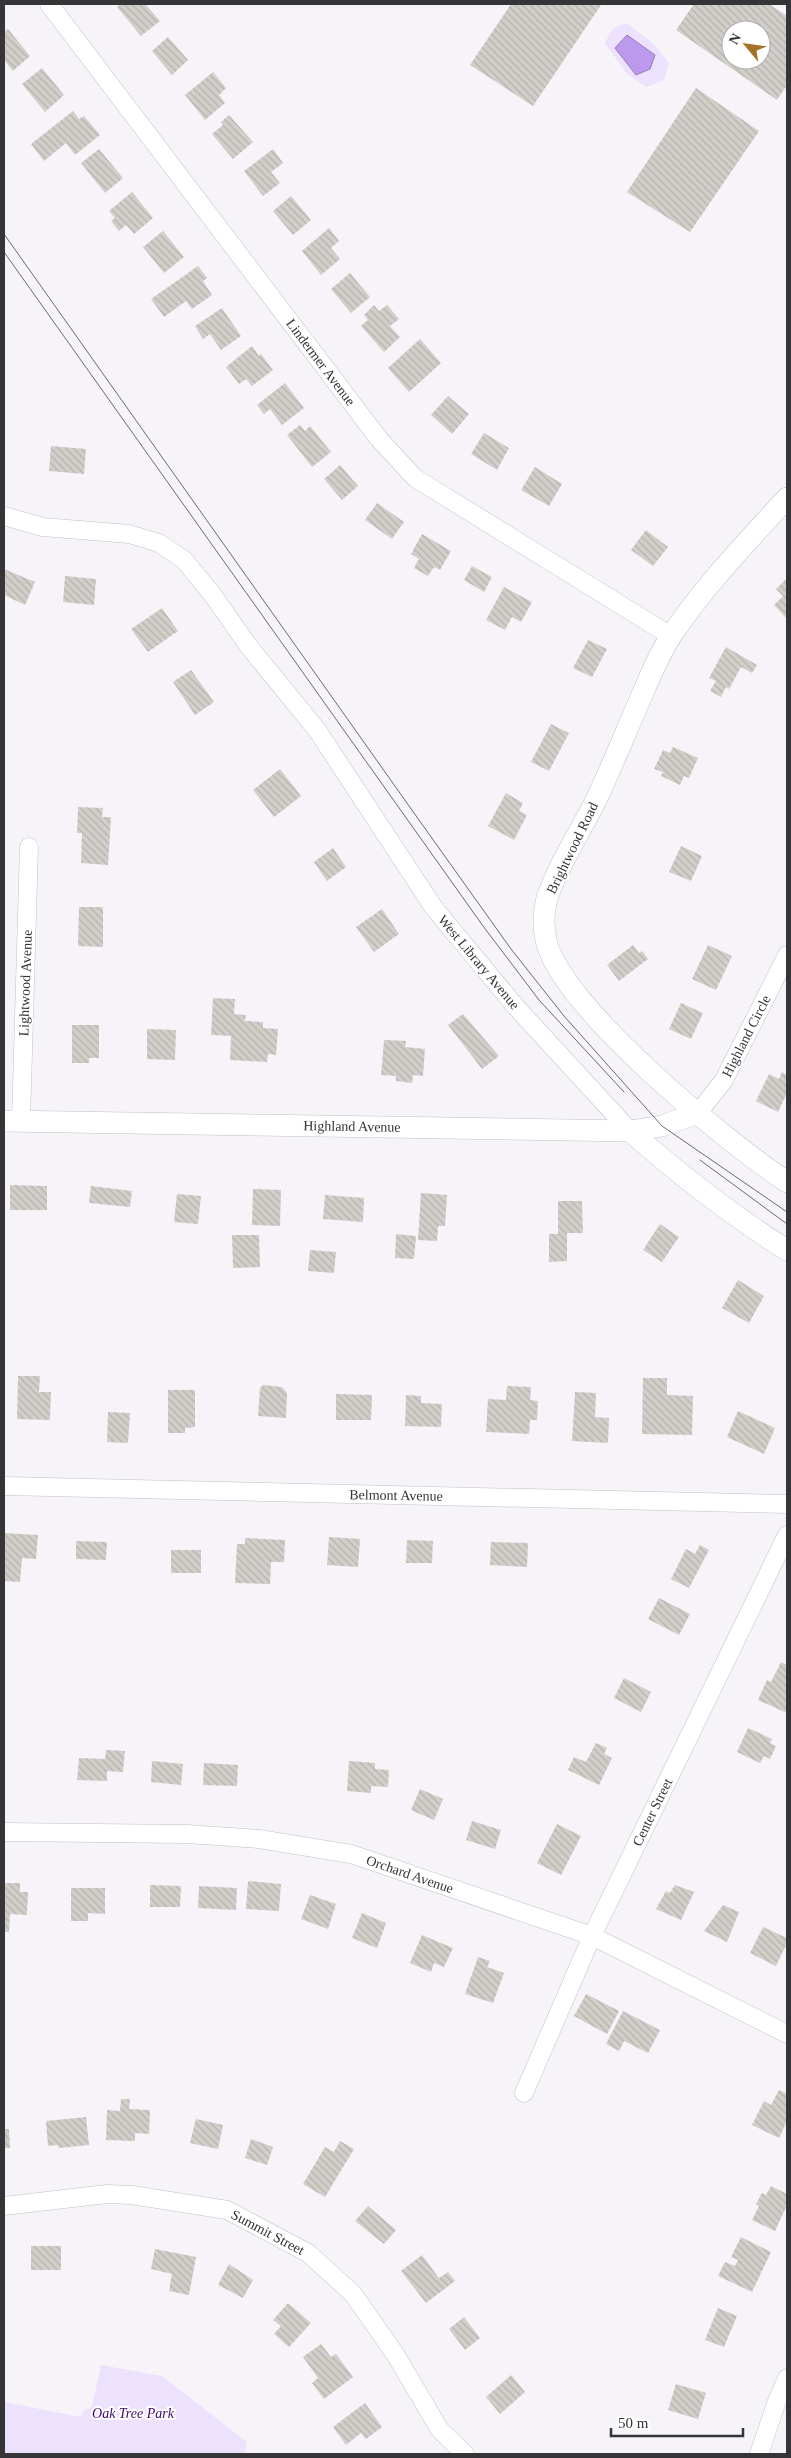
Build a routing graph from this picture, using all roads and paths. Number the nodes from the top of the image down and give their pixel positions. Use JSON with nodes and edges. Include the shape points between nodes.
{"nodes":[{"id":1,"x":49,"y":4,"type":"edge"},
{"id":2,"x":787,"y":498,"type":"edge"},
{"id":3,"x":4,"y":516,"type":"edge"},
{"id":4,"x":671,"y":636,"type":"junction"},
{"id":5,"x":29,"y":847,"type":"dead end"},
{"id":6,"x":787,"y":955,"type":"edge"},
{"id":7,"x":698,"y":1113,"type":"junction"},
{"id":8,"x":12,"y":1120,"type":"edge"},
{"id":9,"x":630,"y":1132,"type":"junction"},
{"id":10,"x":787,"y":1182,"type":"edge"},
{"id":11,"x":787,"y":1250,"type":"edge"},
{"id":12,"x":4,"y":1486,"type":"edge"},
{"id":13,"x":787,"y":1504,"type":"edge"},
{"id":14,"x":787,"y":1535,"type":"edge"},
{"id":15,"x":4,"y":1832,"type":"edge"},
{"id":16,"x":592,"y":1936,"type":"junction"},
{"id":17,"x":787,"y":2034,"type":"edge"},
{"id":18,"x":524,"y":2092,"type":"dead end"},
{"id":19,"x":4,"y":2206,"type":"edge"},
{"id":20,"x":787,"y":2378,"type":"edge"},
{"id":21,"x":465,"y":2454,"type":"edge"},
{"id":22,"x":759,"y":2454,"type":"edge"}],
"edges":[{"from":1,"to":4,"type":"street","name":"Lindermer Avenue","via":[[379,439],[415,478]]},
{"from":2,"to":4,"type":"street","name":"Brightwood Road","via":[[711,582]]},
{"from":3,"to":9,"type":"street","name":"West Library Avenue","via":[[43,527],[129,534],[159,543],[184,560],[317,730],[434,908],[516,1007]]},
{"from":4,"to":7,"type":"street","name":"Brightwood Road","via":[[596,798],[552,883],[543,917],[551,956],[574,992],[624,1046]]},
{"from":5,"to":8,"type":"street","name":"Lightwood Avenue"},
{"from":6,"to":7,"type":"street","name":"Highland Circle","via":[[724,1080]]},
{"from":7,"to":9,"type":"street","name":"Highland Avenue","via":[[662,1126]]},
{"from":7,"to":10,"type":"street","name":"Brightwood Road"},
{"from":8,"to":9,"type":"street","name":"Highland Avenue"},
{"from":9,"to":11,"type":"street","name":"West Library Avenue","via":[[689,1183],[746,1225]]},
{"from":12,"to":13,"type":"street","name":"Belmont Avenue"},
{"from":14,"to":16,"type":"street","name":"Center Street"},
{"from":15,"to":16,"type":"street","name":"Orchard Avenue","via":[[187,1834],[259,1839],[352,1854]]},
{"from":16,"to":17,"type":"street","name":"Orchard Avenue"},
{"from":16,"to":18,"type":"street","name":"Center Street"},
{"from":19,"to":21,"type":"street","name":"Summit Street","via":[[107,2194],[132,2195],[227,2210],[308,2253],[353,2294],[395,2354],[440,2430]]},
{"from":20,"to":22,"type":"street"}]}
